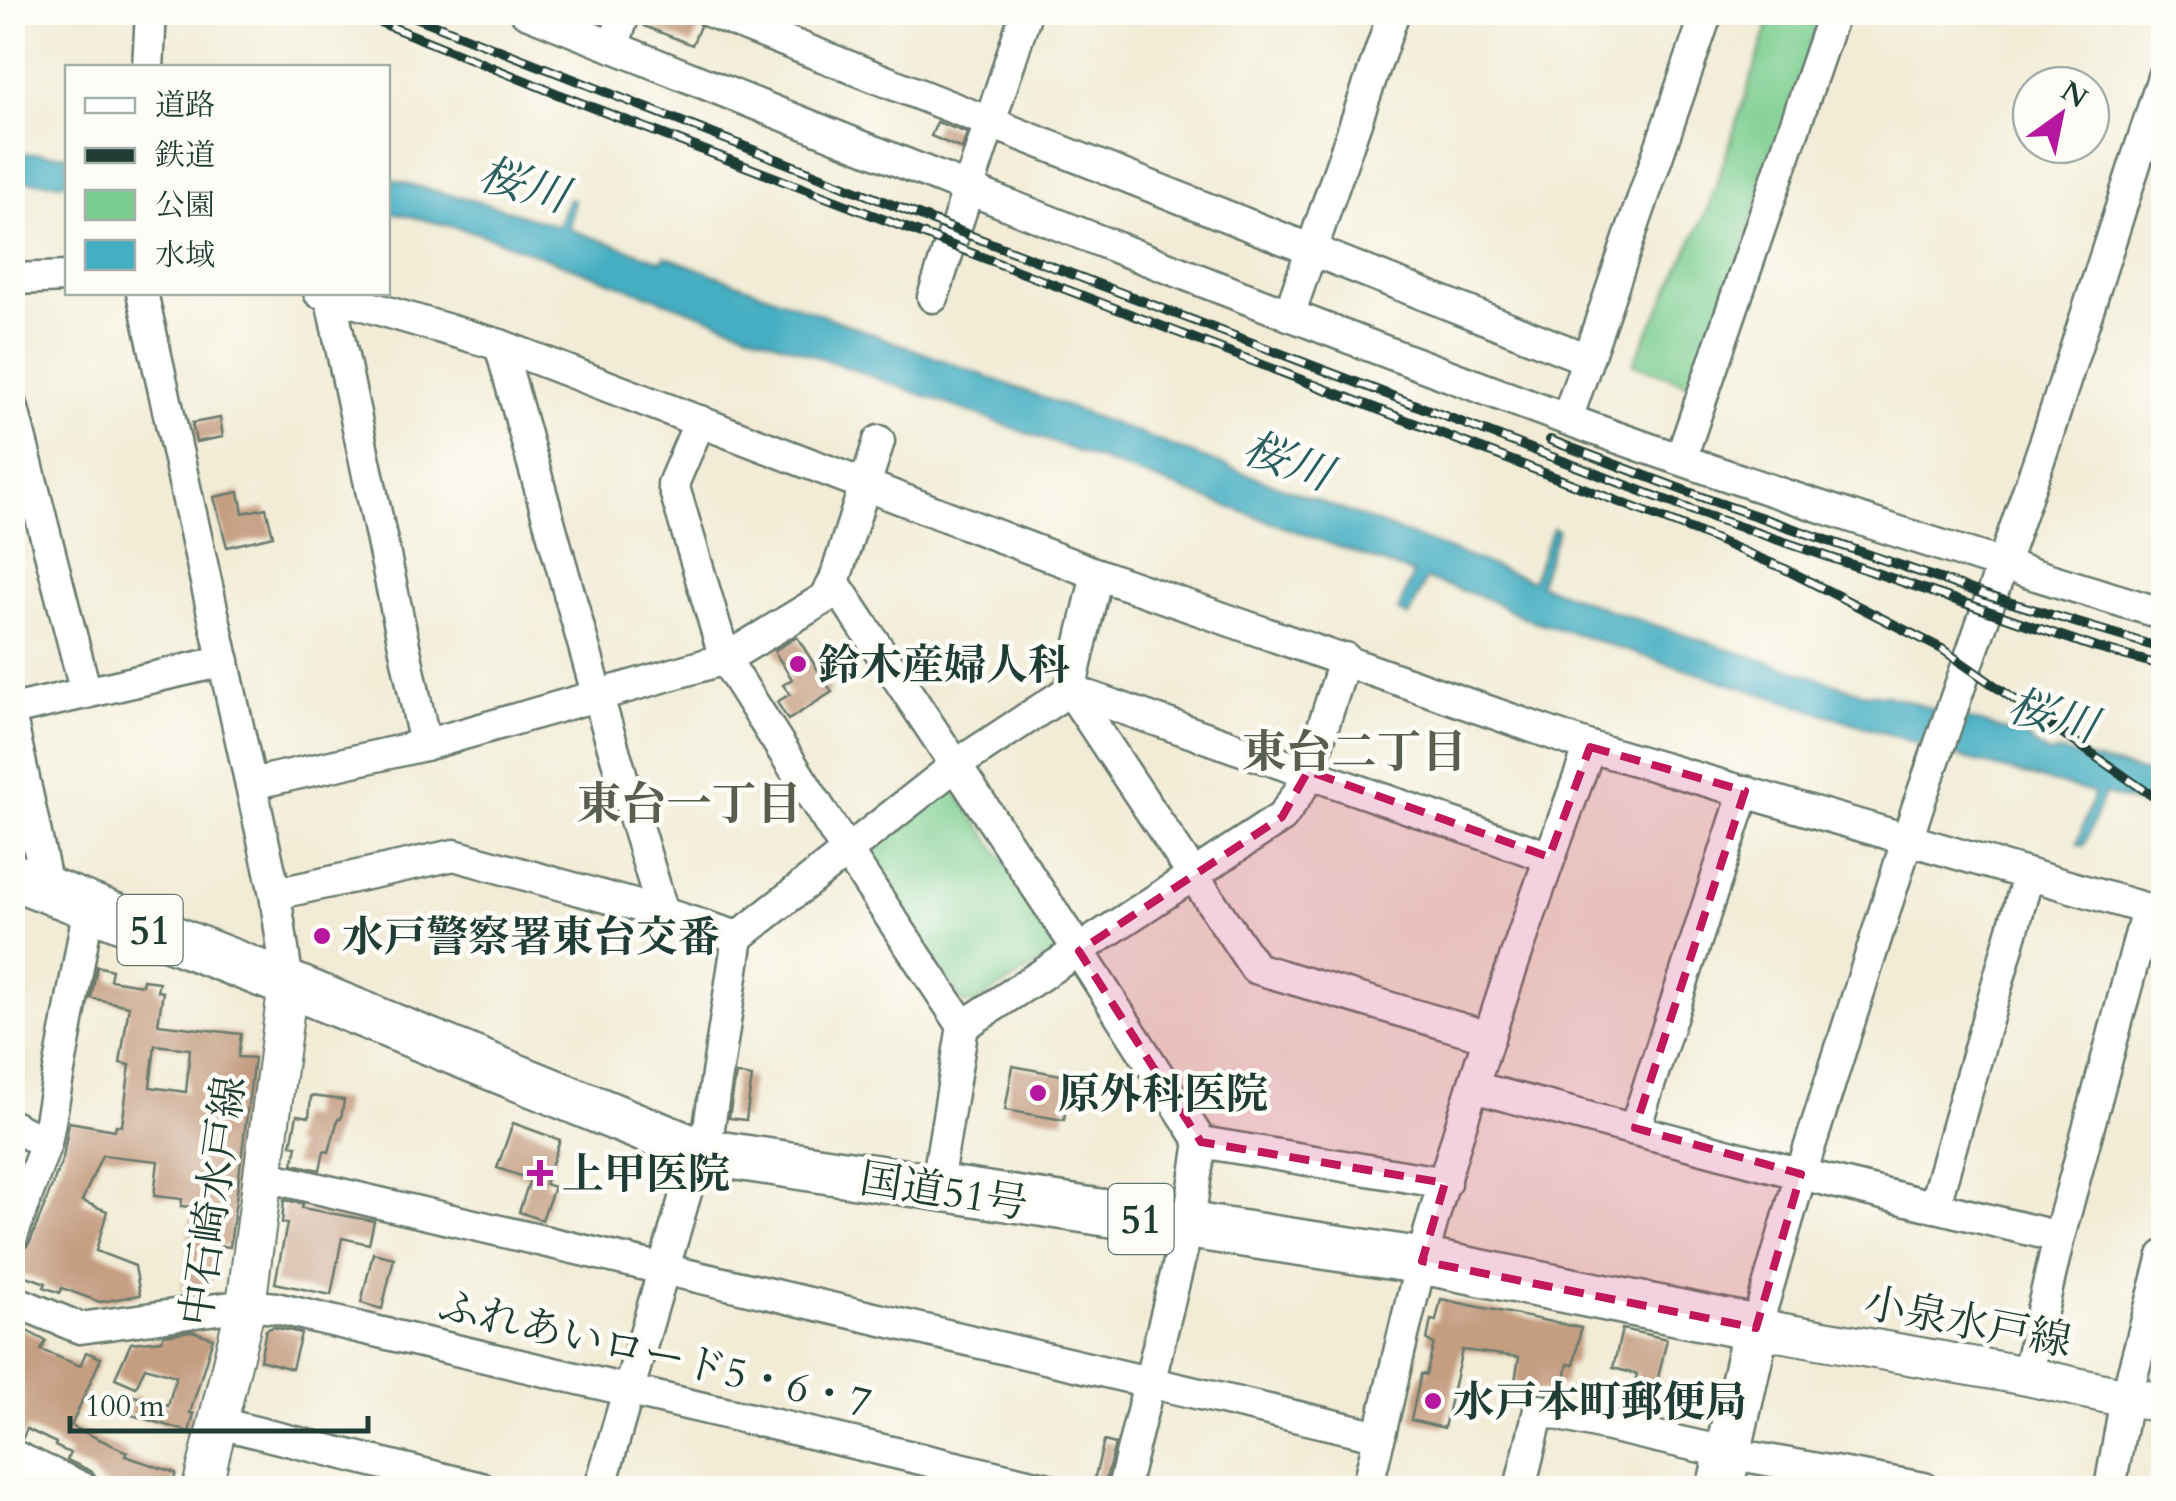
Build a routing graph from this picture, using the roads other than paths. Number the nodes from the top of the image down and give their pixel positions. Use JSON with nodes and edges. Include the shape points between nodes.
{"nodes":[{"id":1,"x":151,"y":12,"type":"edge"},
{"id":2,"x":526,"y":12,"type":"edge"},
{"id":3,"x":625,"y":12,"type":"edge"},
{"id":4,"x":711,"y":12,"type":"edge"},
{"id":5,"x":1026,"y":12,"type":"edge"},
{"id":6,"x":1394,"y":12,"type":"edge"},
{"id":7,"x":1707,"y":12,"type":"edge"},
{"id":8,"x":1834,"y":12,"type":"edge"},
{"id":9,"x":613,"y":48,"type":"junction"},
{"id":10,"x":148,"y":65,"type":"edge"},
{"id":11,"x":2164,"y":74,"type":"edge"},
{"id":12,"x":990,"y":122,"type":"junction"},
{"id":13,"x":970,"y":188,"type":"junction"},
{"id":14,"x":1313,"y":250,"type":"junction"},
{"id":15,"x":65,"y":277,"type":"edge"},
{"id":16,"x":12,"y":278,"type":"edge"},
{"id":17,"x":143,"y":295,"type":"edge"},
{"id":18,"x":324,"y":295,"type":"edge"},
{"id":19,"x":327,"y":295,"type":"edge"},
{"id":20,"x":933,"y":297,"type":"dead end"},
{"id":21,"x":1289,"y":314,"type":"junction"},
{"id":22,"x":500,"y":345,"type":"junction"},
{"id":23,"x":1587,"y":358,"type":"junction"},
{"id":24,"x":12,"y":405,"type":"edge"},
{"id":25,"x":1568,"y":419,"type":"junction"},
{"id":26,"x":700,"y":421,"type":"junction"},
{"id":27,"x":879,"y":441,"type":"dead end"},
{"id":28,"x":1682,"y":458,"type":"junction"},
{"id":29,"x":863,"y":486,"type":"junction"},
{"id":30,"x":2000,"y":565,"type":"junction"},
{"id":31,"x":1097,"y":574,"type":"junction"},
{"id":32,"x":834,"y":582,"type":"junction"},
{"id":33,"x":2164,"y":614,"type":"edge"},
{"id":34,"x":1345,"y":658,"type":"junction"},
{"id":35,"x":726,"y":660,"type":"junction"},
{"id":36,"x":224,"y":661,"type":"junction"},
{"id":37,"x":1070,"y":690,"type":"junction"},
{"id":38,"x":86,"y":693,"type":"junction"},
{"id":39,"x":598,"y":697,"type":"junction"},
{"id":40,"x":12,"y":710,"type":"edge"},
{"id":41,"x":12,"y":723,"type":"edge"},
{"id":42,"x":425,"y":745,"type":"junction"},
{"id":43,"x":1590,"y":747,"type":"junction"},
{"id":44,"x":956,"y":765,"type":"junction"},
{"id":45,"x":1308,"y":771,"type":"junction"},
{"id":46,"x":251,"y":784,"type":"junction"},
{"id":47,"x":1745,"y":791,"type":"junction"},
{"id":48,"x":1913,"y":823,"type":"junction"},
{"id":49,"x":846,"y":850,"type":"junction"},
{"id":50,"x":1549,"y":857,"type":"junction"},
{"id":51,"x":1195,"y":876,"type":"junction"},
{"id":52,"x":2028,"y":876,"type":"junction"},
{"id":53,"x":30,"y":883,"type":"edge"},
{"id":54,"x":275,"y":894,"type":"junction"},
{"id":55,"x":89,"y":906,"type":"junction"},
{"id":56,"x":2155,"y":912,"type":"edge"},
{"id":57,"x":663,"y":913,"type":"junction"},
{"id":58,"x":738,"y":937,"type":"junction"},
{"id":59,"x":1078,"y":951,"type":"junction"},
{"id":60,"x":288,"y":984,"type":"junction"},
{"id":61,"x":964,"y":1026,"type":"junction"},
{"id":62,"x":1489,"y":1037,"type":"junction"},
{"id":63,"x":1473,"y":1087,"type":"junction"},
{"id":64,"x":12,"y":1126,"type":"edge"},
{"id":65,"x":1636,"y":1128,"type":"junction"},
{"id":66,"x":1201,"y":1142,"type":"junction"},
{"id":67,"x":46,"y":1143,"type":"junction"},
{"id":68,"x":698,"y":1151,"type":"junction"},
{"id":69,"x":1801,"y":1174,"type":"junction"},
{"id":70,"x":264,"y":1176,"type":"junction"},
{"id":71,"x":1444,"y":1183,"type":"junction"},
{"id":72,"x":936,"y":1189,"type":"junction"},
{"id":73,"x":1934,"y":1207,"type":"junction"},
{"id":74,"x":1188,"y":1226,"type":"junction"},
{"id":75,"x":12,"y":1236,"type":"edge"},
{"id":76,"x":2059,"y":1237,"type":"junction"},
{"id":77,"x":2164,"y":1256,"type":"edge"},
{"id":78,"x":1422,"y":1261,"type":"junction"},
{"id":79,"x":664,"y":1267,"type":"junction"},
{"id":80,"x":246,"y":1305,"type":"junction"},
{"id":81,"x":17,"y":1313,"type":"edge"},
{"id":82,"x":1756,"y":1328,"type":"junction"},
{"id":83,"x":2027,"y":1376,"type":"junction"},
{"id":84,"x":1151,"y":1381,"type":"junction"},
{"id":85,"x":628,"y":1391,"type":"junction"},
{"id":86,"x":2145,"y":1400,"type":"edge"},
{"id":87,"x":220,"y":1424,"type":"junction"},
{"id":88,"x":1380,"y":1436,"type":"junction"},
{"id":89,"x":26,"y":1470,"type":"edge"},
{"id":90,"x":1724,"y":1471,"type":"edge"},
{"id":91,"x":988,"y":1482,"type":"edge"},
{"id":92,"x":83,"y":1488,"type":"edge"},
{"id":93,"x":202,"y":1488,"type":"edge"},
{"id":94,"x":481,"y":1488,"type":"edge"},
{"id":95,"x":600,"y":1488,"type":"edge"},
{"id":96,"x":1045,"y":1488,"type":"edge"},
{"id":97,"x":1124,"y":1488,"type":"edge"},
{"id":98,"x":1367,"y":1488,"type":"edge"},
{"id":99,"x":1520,"y":1488,"type":"edge"},
{"id":100,"x":1924,"y":1488,"type":"edge"},
{"id":101,"x":2110,"y":1488,"type":"edge"}],
"edges":[{"from":1,"to":10,"type":"street"},
{"from":2,"to":9,"type":"street"},
{"from":3,"to":9,"type":"street"},
{"from":4,"to":12,"type":"street"},
{"from":5,"to":12,"type":"street"},
{"from":6,"to":14,"type":"street"},
{"from":7,"to":23,"type":"street"},
{"from":8,"to":28,"type":"street"},
{"from":9,"to":13,"type":"street"},
{"from":11,"to":30,"type":"street"},
{"from":12,"to":13,"type":"street"},
{"from":12,"to":14,"type":"street"},
{"from":13,"to":20,"type":"street"},
{"from":13,"to":21,"type":"street"},
{"from":14,"to":21,"type":"street"},
{"from":14,"to":23,"type":"street"},
{"from":15,"to":16,"type":"street"},
{"from":17,"to":36,"type":"street"},
{"from":18,"to":42,"type":"street"},
{"from":19,"to":22,"type":"street"},
{"from":21,"to":25,"type":"street"},
{"from":22,"to":26,"type":"street"},
{"from":22,"to":39,"type":"street"},
{"from":23,"to":25,"type":"street"},
{"from":24,"to":38,"type":"street"},
{"from":25,"to":28,"type":"street"},
{"from":26,"to":29,"type":"street"},
{"from":26,"to":35,"type":"street","via":[[673,484]]},
{"from":27,"to":29,"type":"street"},
{"from":28,"to":30,"type":"street"},
{"from":29,"to":31,"type":"street"},
{"from":29,"to":32,"type":"street"},
{"from":30,"to":33,"type":"street"},
{"from":30,"to":48,"type":"street"},
{"from":31,"to":34,"type":"street"},
{"from":31,"to":37,"type":"street"},
{"from":32,"to":35,"type":"street","via":[[824,598]]},
{"from":32,"to":44,"type":"street"},
{"from":34,"to":43,"type":"street"},
{"from":34,"to":45,"type":"street"},
{"from":35,"to":39,"type":"street"},
{"from":35,"to":49,"type":"street"},
{"from":36,"to":38,"type":"street"},
{"from":36,"to":46,"type":"street"},
{"from":37,"to":44,"type":"street"},
{"from":37,"to":45,"type":"street"},
{"from":37,"to":51,"type":"street"},
{"from":38,"to":40,"type":"street"},
{"from":39,"to":42,"type":"street"},
{"from":39,"to":57,"type":"street"},
{"from":41,"to":53,"type":"street"},
{"from":42,"to":46,"type":"street"},
{"from":43,"to":47,"type":"street"},
{"from":43,"to":50,"type":"street"},
{"from":44,"to":49,"type":"street"},
{"from":44,"to":59,"type":"street"},
{"from":45,"to":50,"type":"street"},
{"from":45,"to":51,"type":"street","via":[[1282,817]]},
{"from":46,"to":54,"type":"street"},
{"from":47,"to":48,"type":"street"},
{"from":47,"to":65,"type":"street"},
{"from":48,"to":52,"type":"street"},
{"from":48,"to":69,"type":"street"},
{"from":49,"to":58,"type":"street"},
{"from":49,"to":61,"type":"street"},
{"from":50,"to":62,"type":"street"},
{"from":51,"to":59,"type":"street"},
{"from":51,"to":62,"type":"street","via":[[1255,968]]},
{"from":52,"to":56,"type":"street"},
{"from":52,"to":73,"type":"street"},
{"from":53,"to":55,"type":"highway","name":"国道51号","number":"51"},
{"from":54,"to":57,"type":"street","via":[[454,856]]},
{"from":54,"to":60,"type":"street"},
{"from":55,"to":60,"type":"highway","name":"国道51号","number":"51"},
{"from":55,"to":67,"type":"street"},
{"from":56,"to":76,"type":"street"},
{"from":57,"to":58,"type":"street"},
{"from":58,"to":68,"type":"street","via":[[709,1127]]},
{"from":59,"to":61,"type":"street"},
{"from":59,"to":66,"type":"street"},
{"from":60,"to":68,"type":"highway","name":"国道51号","number":"51"},
{"from":60,"to":70,"type":"main road","name":"中石崎水戸線"},
{"from":61,"to":72,"type":"street"},
{"from":62,"to":63,"type":"street"},
{"from":63,"to":65,"type":"street"},
{"from":63,"to":71,"type":"street"},
{"from":64,"to":67,"type":"street"},
{"from":65,"to":69,"type":"street"},
{"from":66,"to":71,"type":"street"},
{"from":66,"to":74,"type":"street"},
{"from":67,"to":75,"type":"street"},
{"from":68,"to":72,"type":"highway","name":"国道51号","number":"51"},
{"from":68,"to":79,"type":"street"},
{"from":69,"to":73,"type":"street"},
{"from":69,"to":82,"type":"street"},
{"from":70,"to":79,"type":"street"},
{"from":70,"to":80,"type":"main road","name":"中石崎水戸線"},
{"from":71,"to":78,"type":"street"},
{"from":72,"to":74,"type":"highway","name":"国道51号","number":"51"},
{"from":73,"to":76,"type":"street"},
{"from":74,"to":78,"type":"highway","name":"国道51号","number":"51"},
{"from":74,"to":84,"type":"street"},
{"from":76,"to":83,"type":"street"},
{"from":77,"to":86,"type":"street"},
{"from":78,"to":82,"type":"highway","name":"国道51号","number":"51"},
{"from":78,"to":88,"type":"street"},
{"from":79,"to":84,"type":"street"},
{"from":79,"to":85,"type":"street"},
{"from":80,"to":81,"type":"street","name":"ふれあいロード5・6・7","via":[[80,1328]]},
{"from":80,"to":85,"type":"street","name":"ふれあいロード5・6・7"},
{"from":80,"to":87,"type":"main road","name":"中石崎水戸線"},
{"from":82,"to":83,"type":"main road","name":"小泉水戸線"},
{"from":82,"to":90,"type":"highway"},
{"from":83,"to":86,"type":"main road","name":"小泉水戸線"},
{"from":84,"to":88,"type":"street"},
{"from":84,"to":97,"type":"street"},
{"from":85,"to":91,"type":"street","name":"ふれあいロード5・6・7"},
{"from":85,"to":95,"type":"street"},
{"from":86,"to":101,"type":"street"},
{"from":87,"to":93,"type":"main road","name":"中石崎水戸線"},
{"from":87,"to":94,"type":"street"},
{"from":88,"to":98,"type":"street"},
{"from":89,"to":92,"type":"street"},
{"from":90,"to":99,"type":"street","via":[[1538,1410]]},
{"from":90,"to":100,"type":"street"},
{"from":91,"to":96,"type":"street","name":"ふれあいロード5・6・7"}]}
